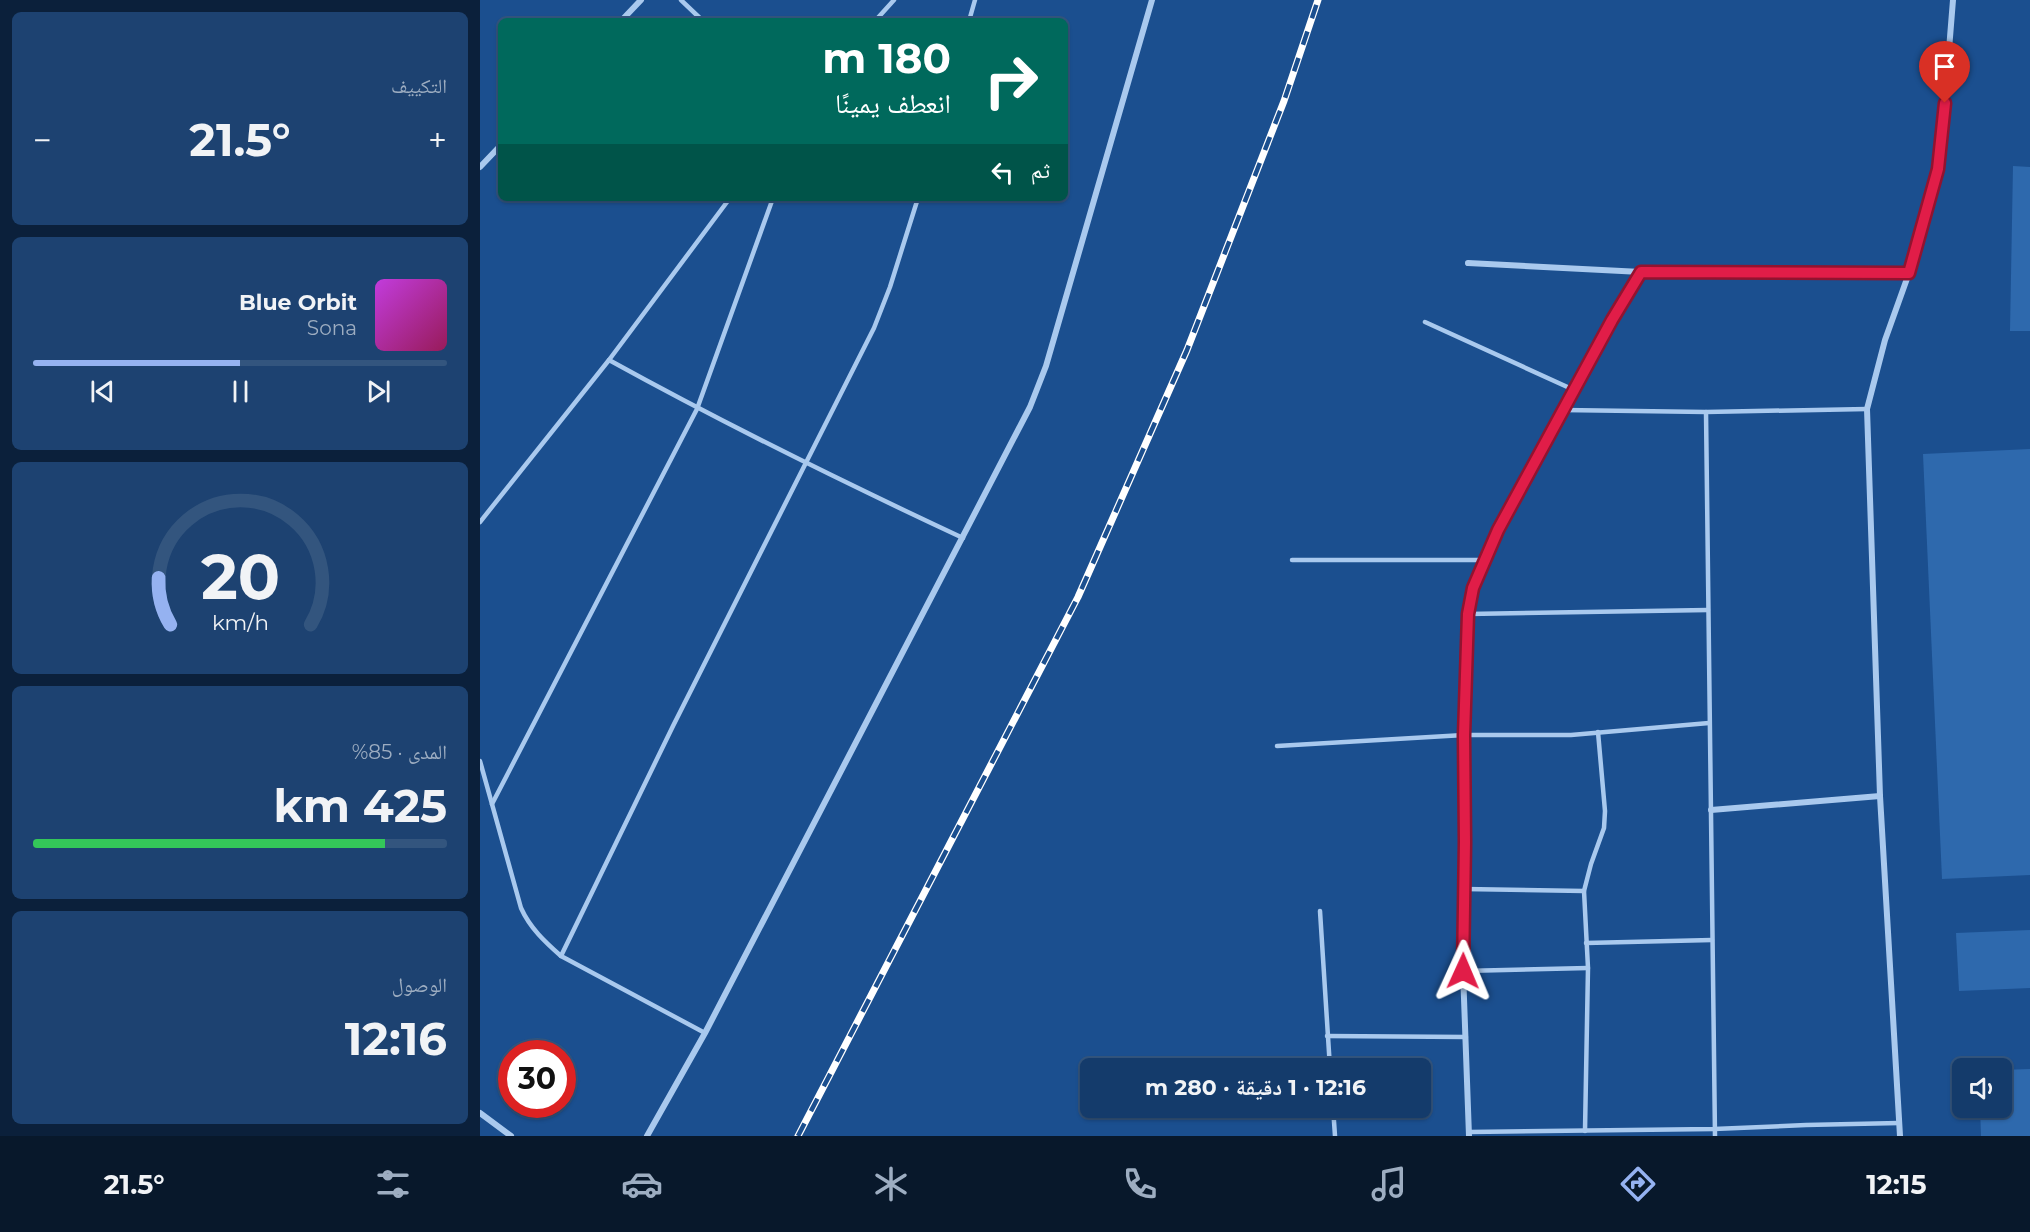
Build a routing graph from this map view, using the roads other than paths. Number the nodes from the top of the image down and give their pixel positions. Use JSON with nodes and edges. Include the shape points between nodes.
{"nodes":[{"id":1,"x":641,"y":0,"type":"edge"},
{"id":2,"x":681,"y":0,"type":"edge"},
{"id":3,"x":894,"y":0,"type":"edge"},
{"id":4,"x":975,"y":0,"type":"edge"},
{"id":5,"x":1152,"y":0,"type":"edge"},
{"id":6,"x":1953,"y":0,"type":"edge"},
{"id":7,"x":624,"y":18,"type":"edge"},
{"id":8,"x":700,"y":18,"type":"edge"},
{"id":9,"x":878,"y":18,"type":"edge"},
{"id":10,"x":970,"y":18,"type":"edge"},
{"id":11,"x":498,"y":148,"type":"edge"},
{"id":12,"x":480,"y":167,"type":"edge"},
{"id":13,"x":728,"y":201,"type":"edge"},
{"id":14,"x":772,"y":201,"type":"edge"},
{"id":15,"x":917,"y":201,"type":"edge"},
{"id":16,"x":1468,"y":263,"type":"dead end"},
{"id":17,"x":1641,"y":272,"type":"junction"},
{"id":18,"x":1909,"y":273,"type":"junction"},
{"id":19,"x":1425,"y":322,"type":"dead end"},
{"id":20,"x":609,"y":360,"type":"junction"},
{"id":21,"x":1574,"y":390,"type":"junction"},
{"id":22,"x":697,"y":409,"type":"junction"},
{"id":23,"x":1867,"y":409,"type":"junction"},
{"id":24,"x":1563,"y":410,"type":"junction"},
{"id":25,"x":1706,"y":412,"type":"junction"},
{"id":26,"x":807,"y":464,"type":"junction"},
{"id":27,"x":480,"y":522,"type":"edge"},
{"id":28,"x":963,"y":538,"type":"junction"},
{"id":29,"x":1292,"y":560,"type":"dead end"},
{"id":30,"x":1484,"y":560,"type":"junction"},
{"id":31,"x":1708,"y":610,"type":"junction"},
{"id":32,"x":1468,"y":614,"type":"junction"},
{"id":33,"x":1709,"y":723,"type":"junction"},
{"id":34,"x":1598,"y":732,"type":"junction"},
{"id":35,"x":1464,"y":735,"type":"junction"},
{"id":36,"x":1277,"y":746,"type":"dead end"},
{"id":37,"x":480,"y":761,"type":"edge"},
{"id":38,"x":1880,"y":796,"type":"junction"},
{"id":39,"x":492,"y":804,"type":"junction"},
{"id":40,"x":1711,"y":810,"type":"junction"},
{"id":41,"x":1464,"y":889,"type":"junction"},
{"id":42,"x":1584,"y":891,"type":"junction"},
{"id":43,"x":1320,"y":910,"type":"dead end"},
{"id":44,"x":1712,"y":940,"type":"junction"},
{"id":45,"x":1586,"y":943,"type":"junction"},
{"id":46,"x":561,"y":956,"type":"junction"},
{"id":47,"x":1588,"y":968,"type":"junction"},
{"id":48,"x":1463,"y":971,"type":"junction"},
{"id":49,"x":705,"y":1033,"type":"junction"},
{"id":50,"x":1327,"y":1036,"type":"junction"},
{"id":51,"x":1466,"y":1037,"type":"junction"},
{"id":52,"x":1329,"y":1058,"type":"edge"},
{"id":53,"x":480,"y":1113,"type":"edge"},
{"id":54,"x":1334,"y":1118,"type":"edge"},
{"id":55,"x":1899,"y":1123,"type":"junction"},
{"id":56,"x":1714,"y":1129,"type":"junction"},
{"id":57,"x":1585,"y":1131,"type":"junction"},
{"id":58,"x":1469,"y":1134,"type":"edge"},
{"id":59,"x":511,"y":1136,"type":"edge"},
{"id":60,"x":647,"y":1136,"type":"edge"},
{"id":61,"x":1335,"y":1136,"type":"edge"},
{"id":62,"x":1714,"y":1136,"type":"edge"},
{"id":63,"x":1900,"y":1136,"type":"edge"}],
"edges":[{"from":1,"to":7,"type":"street"},
{"from":2,"to":8,"type":"lane"},
{"from":3,"to":9,"type":"lane"},
{"from":4,"to":10,"type":"lane"},
{"from":5,"to":28,"type":"street","via":[[1046,366],[1030,407]]},
{"from":6,"to":18,"type":"street","via":[[1938,169]]},
{"from":11,"to":12,"type":"street"},
{"from":13,"to":20,"type":"lane"},
{"from":14,"to":22,"type":"lane"},
{"from":15,"to":26,"type":"lane","via":[[874,328]]},
{"from":16,"to":17,"type":"street"},
{"from":17,"to":18,"type":"street"},
{"from":17,"to":21,"type":"street"},
{"from":18,"to":23,"type":"street","via":[[1885,340]]},
{"from":19,"to":21,"type":"lane"},
{"from":20,"to":22,"type":"lane"},
{"from":20,"to":27,"type":"lane"},
{"from":21,"to":24,"type":"street"},
{"from":22,"to":26,"type":"lane"},
{"from":22,"to":39,"type":"lane"},
{"from":23,"to":25,"type":"lane"},
{"from":23,"to":38,"type":"street"},
{"from":24,"to":25,"type":"lane"},
{"from":24,"to":30,"type":"street"},
{"from":25,"to":31,"type":"lane"},
{"from":26,"to":28,"type":"lane"},
{"from":26,"to":46,"type":"lane"},
{"from":28,"to":49,"type":"street"},
{"from":29,"to":30,"type":"lane"},
{"from":30,"to":32,"type":"street"},
{"from":31,"to":32,"type":"lane"},
{"from":31,"to":33,"type":"lane"},
{"from":32,"to":35,"type":"street"},
{"from":33,"to":34,"type":"lane"},
{"from":33,"to":40,"type":"lane"},
{"from":34,"to":35,"type":"lane"},
{"from":34,"to":42,"type":"lane","via":[[1604,828]]},
{"from":35,"to":36,"type":"lane"},
{"from":35,"to":41,"type":"street"},
{"from":37,"to":39,"type":"lane"},
{"from":38,"to":40,"type":"street"},
{"from":38,"to":55,"type":"street"},
{"from":39,"to":46,"type":"lane","via":[[526,921]]},
{"from":40,"to":44,"type":"lane"},
{"from":41,"to":42,"type":"lane"},
{"from":41,"to":48,"type":"street"},
{"from":42,"to":45,"type":"lane"},
{"from":43,"to":50,"type":"lane"},
{"from":44,"to":45,"type":"lane"},
{"from":44,"to":56,"type":"lane"},
{"from":45,"to":47,"type":"lane"},
{"from":46,"to":49,"type":"lane"},
{"from":47,"to":48,"type":"lane"},
{"from":47,"to":57,"type":"lane"},
{"from":48,"to":51,"type":"street"},
{"from":49,"to":60,"type":"street"},
{"from":50,"to":51,"type":"lane"},
{"from":50,"to":52,"type":"lane"},
{"from":51,"to":58,"type":"street"},
{"from":53,"to":59,"type":"street"},
{"from":54,"to":61,"type":"lane"},
{"from":55,"to":56,"type":"lane"},
{"from":55,"to":63,"type":"street"},
{"from":56,"to":57,"type":"lane"},
{"from":56,"to":62,"type":"lane"},
{"from":57,"to":58,"type":"lane"}]}
